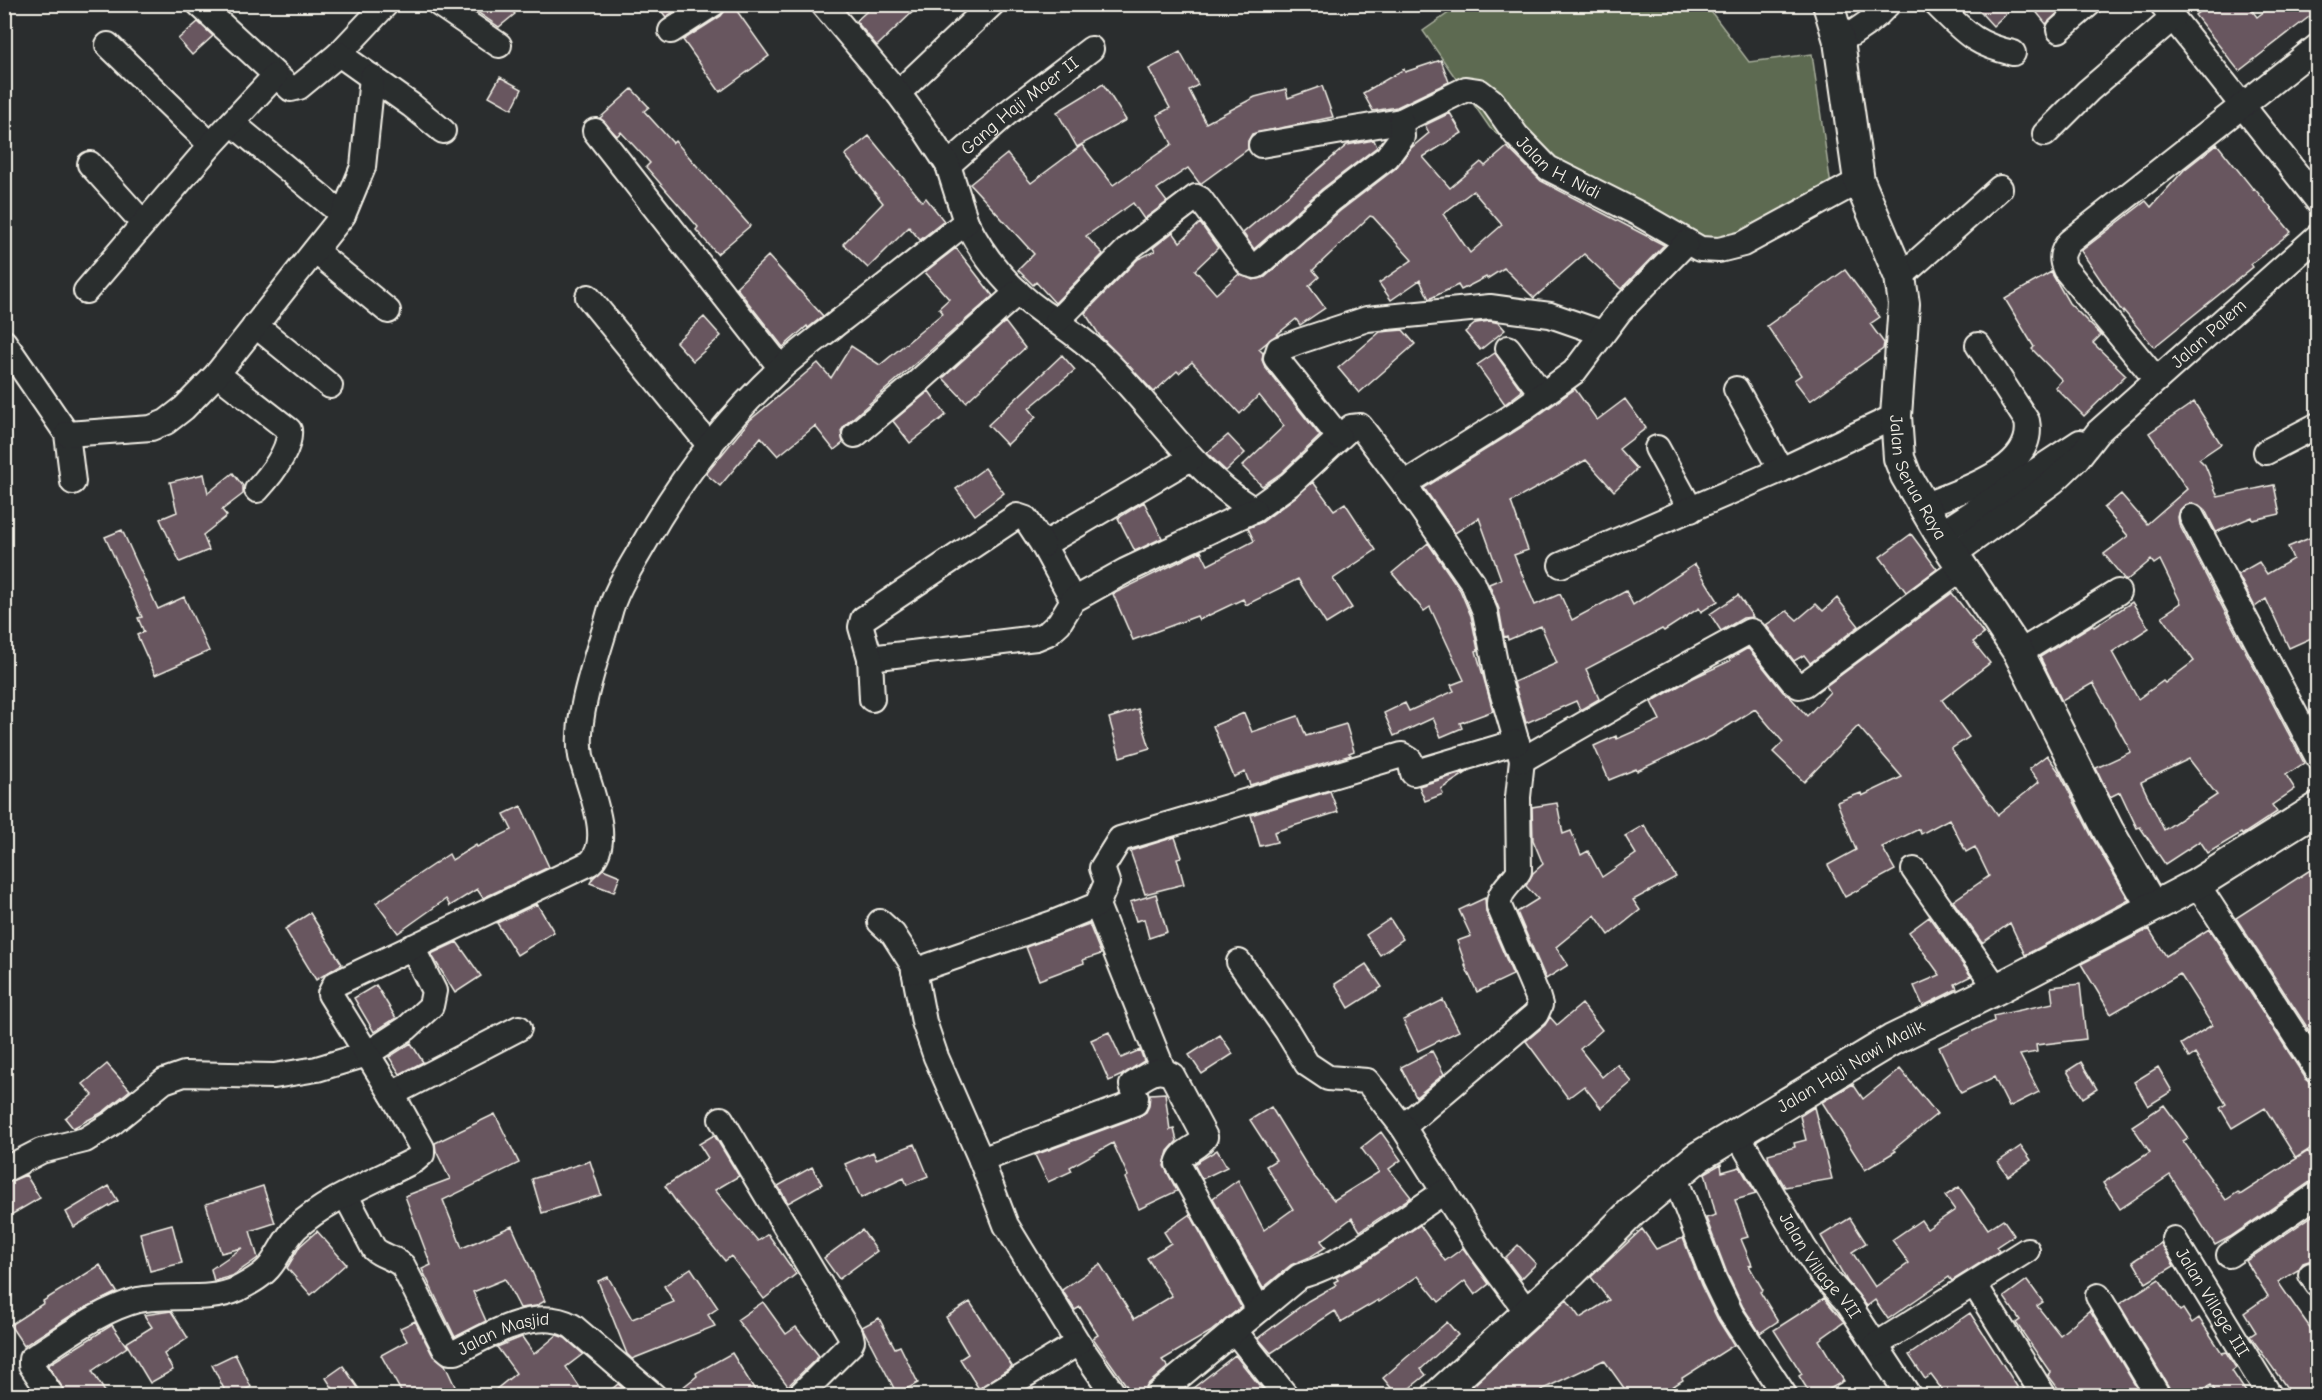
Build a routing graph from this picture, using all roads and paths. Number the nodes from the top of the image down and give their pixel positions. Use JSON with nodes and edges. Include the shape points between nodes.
{"nodes":[{"id":1,"x":386,"y":4,"type":"edge"},
{"id":2,"x":439,"y":4,"type":"edge"},
{"id":3,"x":713,"y":4,"type":"edge"},
{"id":4,"x":823,"y":4,"type":"edge"},
{"id":5,"x":992,"y":4,"type":"edge"},
{"id":6,"x":1828,"y":4,"type":"edge"},
{"id":7,"x":1888,"y":4,"type":"edge"},
{"id":8,"x":1936,"y":4,"type":"edge"},
{"id":9,"x":2088,"y":4,"type":"edge"},
{"id":10,"x":2167,"y":9,"type":"edge"},
{"id":11,"x":215,"y":10,"type":"edge"},
{"id":12,"x":2059,"y":30,"type":"dead end"},
{"id":13,"x":671,"y":32,"type":"dead end"},
{"id":14,"x":1839,"y":41,"type":"junction"},
{"id":15,"x":108,"y":45,"type":"dead end"},
{"id":16,"x":499,"y":45,"type":"dead end"},
{"id":17,"x":2318,"y":46,"type":"edge"},
{"id":18,"x":1091,"y":49,"type":"dead end"},
{"id":19,"x":2013,"y":53,"type":"dead end"},
{"id":20,"x":339,"y":54,"type":"junction"},
{"id":21,"x":275,"y":75,"type":"junction"},
{"id":22,"x":372,"y":77,"type":"junction"},
{"id":23,"x":898,"y":93,"type":"junction"},
{"id":24,"x":2242,"y":107,"type":"junction"},
{"id":25,"x":1401,"y":121,"type":"junction"},
{"id":26,"x":232,"y":123,"type":"junction"},
{"id":27,"x":443,"y":131,"type":"dead end"},
{"id":28,"x":595,"y":131,"type":"dead end"},
{"id":29,"x":2045,"y":134,"type":"dead end"},
{"id":30,"x":211,"y":145,"type":"junction"},
{"id":31,"x":1261,"y":145,"type":"dead end"},
{"id":32,"x":90,"y":164,"type":"dead end"},
{"id":33,"x":948,"y":165,"type":"junction"},
{"id":34,"x":1859,"y":181,"type":"junction"},
{"id":35,"x":2000,"y":188,"type":"dead end"},
{"id":36,"x":2318,"y":201,"type":"edge"},
{"id":37,"x":343,"y":215,"type":"junction"},
{"id":38,"x":966,"y":222,"type":"junction"},
{"id":39,"x":143,"y":223,"type":"junction"},
{"id":40,"x":2318,"y":236,"type":"edge"},
{"id":41,"x":1686,"y":243,"type":"junction"},
{"id":42,"x":315,"y":251,"type":"junction"},
{"id":43,"x":1900,"y":277,"type":"junction"},
{"id":44,"x":86,"y":291,"type":"dead end"},
{"id":45,"x":1018,"y":292,"type":"junction"},
{"id":46,"x":588,"y":297,"type":"dead end"},
{"id":47,"x":388,"y":311,"type":"dead end"},
{"id":48,"x":1057,"y":321,"type":"junction"},
{"id":49,"x":255,"y":325,"type":"junction"},
{"id":50,"x":1602,"y":333,"type":"junction"},
{"id":51,"x":4,"y":342,"type":"edge"},
{"id":52,"x":1978,"y":345,"type":"dead end"},
{"id":53,"x":1508,"y":348,"type":"dead end"},
{"id":54,"x":781,"y":368,"type":"junction"},
{"id":55,"x":217,"y":374,"type":"junction"},
{"id":56,"x":2155,"y":378,"type":"junction"},
{"id":57,"x":330,"y":386,"type":"dead end"},
{"id":58,"x":1736,"y":389,"type":"dead end"},
{"id":59,"x":1542,"y":394,"type":"junction"},
{"id":60,"x":1896,"y":416,"type":"junction"},
{"id":61,"x":2318,"y":425,"type":"edge"},
{"id":62,"x":67,"y":435,"type":"junction"},
{"id":63,"x":855,"y":435,"type":"dead end"},
{"id":64,"x":1339,"y":437,"type":"junction"},
{"id":65,"x":710,"y":446,"type":"junction"},
{"id":66,"x":1657,"y":448,"type":"dead end"},
{"id":67,"x":2266,"y":452,"type":"dead end"},
{"id":68,"x":1191,"y":458,"type":"junction"},
{"id":69,"x":1781,"y":470,"type":"junction"},
{"id":70,"x":74,"y":482,"type":"dead end"},
{"id":71,"x":1404,"y":484,"type":"junction"},
{"id":72,"x":257,"y":490,"type":"dead end"},
{"id":73,"x":1923,"y":506,"type":"junction"},
{"id":74,"x":1254,"y":510,"type":"junction"},
{"id":75,"x":1690,"y":510,"type":"junction"},
{"id":76,"x":2192,"y":518,"type":"dead end"},
{"id":77,"x":1043,"y":545,"type":"junction"},
{"id":78,"x":1953,"y":551,"type":"junction"},
{"id":79,"x":1561,"y":565,"type":"dead end"},
{"id":80,"x":2118,"y":592,"type":"dead end"},
{"id":81,"x":1073,"y":600,"type":"junction"},
{"id":82,"x":2019,"y":653,"type":"junction"},
{"id":83,"x":870,"y":658,"type":"junction"},
{"id":84,"x":872,"y":699,"type":"dead end"},
{"id":85,"x":1519,"y":751,"type":"junction"},
{"id":86,"x":2318,"y":758,"type":"edge"},
{"id":87,"x":2318,"y":808,"type":"edge"},
{"id":88,"x":1914,"y":870,"type":"dead end"},
{"id":89,"x":2198,"y":884,"type":"junction"},
{"id":90,"x":1096,"y":904,"type":"junction"},
{"id":91,"x":2152,"y":906,"type":"junction"},
{"id":92,"x":880,"y":922,"type":"dead end"},
{"id":93,"x":412,"y":947,"type":"junction"},
{"id":94,"x":1239,"y":962,"type":"dead end"},
{"id":95,"x":914,"y":971,"type":"junction"},
{"id":96,"x":1997,"y":989,"type":"junction"},
{"id":97,"x":519,"y":1028,"type":"dead end"},
{"id":98,"x":367,"y":1054,"type":"junction"},
{"id":99,"x":1163,"y":1070,"type":"junction"},
{"id":100,"x":2318,"y":1071,"type":"edge"},
{"id":101,"x":392,"y":1094,"type":"junction"},
{"id":102,"x":721,"y":1119,"type":"dead end"},
{"id":103,"x":1403,"y":1127,"type":"junction"},
{"id":104,"x":1736,"y":1132,"type":"junction"},
{"id":105,"x":981,"y":1160,"type":"junction"},
{"id":106,"x":4,"y":1170,"type":"edge"},
{"id":107,"x":1674,"y":1176,"type":"junction"},
{"id":108,"x":1444,"y":1192,"type":"junction"},
{"id":109,"x":2318,"y":1194,"type":"edge"},
{"id":110,"x":345,"y":1196,"type":"junction"},
{"id":111,"x":2174,"y":1239,"type":"dead end"},
{"id":112,"x":2027,"y":1250,"type":"dead end"},
{"id":113,"x":2229,"y":1256,"type":"dead end"},
{"id":114,"x":1975,"y":1285,"type":"junction"},
{"id":115,"x":2098,"y":1296,"type":"dead end"},
{"id":116,"x":1259,"y":1310,"type":"junction"},
{"id":117,"x":1528,"y":1313,"type":"junction"},
{"id":118,"x":1234,"y":1330,"type":"junction"},
{"id":119,"x":1882,"y":1342,"type":"junction"},
{"id":120,"x":1078,"y":1343,"type":"junction"},
{"id":121,"x":52,"y":1395,"type":"edge"},
{"id":122,"x":654,"y":1395,"type":"edge"},
{"id":123,"x":799,"y":1395,"type":"edge"},
{"id":124,"x":991,"y":1395,"type":"edge"},
{"id":125,"x":1115,"y":1395,"type":"edge"},
{"id":126,"x":1156,"y":1395,"type":"edge"},
{"id":127,"x":1286,"y":1395,"type":"edge"},
{"id":128,"x":1437,"y":1395,"type":"edge"},
{"id":129,"x":1785,"y":1395,"type":"edge"},
{"id":130,"x":1909,"y":1395,"type":"edge"},
{"id":131,"x":1926,"y":1395,"type":"edge"},
{"id":132,"x":2044,"y":1395,"type":"edge"},
{"id":133,"x":2158,"y":1395,"type":"edge"},
{"id":134,"x":2270,"y":1395,"type":"edge"}],
"edges":[{"from":1,"to":20,"type":"street"},
{"from":2,"to":16,"type":"street"},
{"from":3,"to":13,"type":"street"},
{"from":4,"to":23,"type":"street"},
{"from":5,"to":23,"type":"street"},
{"from":6,"to":14,"type":"main road","name":"Jalan Serua Raya"},
{"from":7,"to":14,"type":"street","via":[[1860,30]]},
{"from":8,"to":19,"type":"street","via":[[1971,38],[1990,48]]},
{"from":9,"to":12,"type":"street"},
{"from":10,"to":24,"type":"street"},
{"from":10,"to":29,"type":"street"},
{"from":11,"to":21,"type":"street"},
{"from":14,"to":34,"type":"main road","name":"Jalan Serua Raya"},
{"from":15,"to":30,"type":"street"},
{"from":17,"to":24,"type":"street"},
{"from":18,"to":33,"type":"street","name":"Gang Haji Maer II","via":[[990,126]]},
{"from":20,"to":21,"type":"street","via":[[299,87],[291,89]]},
{"from":20,"to":22,"type":"street"},
{"from":21,"to":26,"type":"street"},
{"from":22,"to":27,"type":"street"},
{"from":22,"to":37,"type":"street","via":[[363,167]]},
{"from":23,"to":33,"type":"street"},
{"from":24,"to":36,"type":"street"},
{"from":24,"to":56,"type":"street","via":[[2069,242],[2063,252],[2061,261],[2065,269]]},
{"from":25,"to":31,"type":"street","name":"Jalan H. Nidi"},
{"from":25,"to":41,"type":"street","name":"Jalan H. Nidi","via":[[1466,89],[1479,91],[1492,101],[1516,135],[1548,168],[1641,215]]},
{"from":25,"to":48,"type":"street","via":[[1402,137],[1387,157],[1256,266],[1248,264],[1196,197],[1129,248]]},
{"from":26,"to":30,"type":"street"},
{"from":26,"to":37,"type":"street"},
{"from":28,"to":54,"type":"street"},
{"from":30,"to":39,"type":"street"},
{"from":32,"to":39,"type":"street"},
{"from":33,"to":38,"type":"street"},
{"from":34,"to":41,"type":"street","name":"Jalan H. Nidi","via":[[1743,244],[1719,250]]},
{"from":34,"to":43,"type":"main road","name":"Jalan Serua Raya"},
{"from":35,"to":43,"type":"street"},
{"from":37,"to":42,"type":"street"},
{"from":38,"to":45,"type":"street","via":[[980,249]]},
{"from":38,"to":54,"type":"street"},
{"from":39,"to":44,"type":"street"},
{"from":40,"to":56,"type":"street","name":"Jalan Palem"},
{"from":41,"to":50,"type":"street"},
{"from":42,"to":47,"type":"street"},
{"from":42,"to":49,"type":"street"},
{"from":43,"to":60,"type":"main road","name":"Jalan Serua Raya","via":[[1904,304]]},
{"from":45,"to":48,"type":"street"},
{"from":45,"to":63,"type":"street"},
{"from":46,"to":65,"type":"street"},
{"from":48,"to":68,"type":"street","via":[[1107,362]]},
{"from":49,"to":55,"type":"street"},
{"from":49,"to":57,"type":"street"},
{"from":50,"to":59,"type":"street","via":[[1574,372]]},
{"from":50,"to":64,"type":"street","via":[[1550,315],[1490,307],[1367,320],[1280,349],[1276,358]]},
{"from":51,"to":62,"type":"street"},
{"from":52,"to":73,"type":"street","via":[[2027,421],[2030,433],[2026,444],[2002,470]]},
{"from":53,"to":59,"type":"street"},
{"from":54,"to":65,"type":"street"},
{"from":55,"to":62,"type":"street","via":[[166,422],[151,428]]},
{"from":55,"to":72,"type":"street","via":[[289,430],[280,459]]},
{"from":56,"to":78,"type":"street","name":"Jalan Palem","via":[[2048,474]]},
{"from":58,"to":69,"type":"street"},
{"from":59,"to":71,"type":"street"},
{"from":60,"to":69,"type":"street"},
{"from":60,"to":73,"type":"main road","name":"Jalan Serua Raya","via":[[1899,458]]},
{"from":61,"to":67,"type":"street"},
{"from":62,"to":70,"type":"street"},
{"from":64,"to":71,"type":"street","via":[[1351,427],[1360,426]]},
{"from":64,"to":74,"type":"street","via":[[1290,484]]},
{"from":65,"to":93,"type":"street","via":[[668,502],[610,609],[580,730],[581,756],[594,795],[600,833],[596,857]]},
{"from":66,"to":75,"type":"street"},
{"from":68,"to":74,"type":"street","via":[[1221,487]]},
{"from":68,"to":77,"type":"street"},
{"from":69,"to":75,"type":"street"},
{"from":71,"to":85,"type":"street","via":[[1480,596]]},
{"from":73,"to":78,"type":"main road","name":"Jalan Serua Raya"},
{"from":74,"to":81,"type":"street"},
{"from":75,"to":79,"type":"street"},
{"from":76,"to":86,"type":"street"},
{"from":77,"to":81,"type":"street"},
{"from":77,"to":83,"type":"street","via":[[1026,519],[1017,516],[863,619],[861,627]]},
{"from":78,"to":82,"type":"main road","name":"Jalan Serua Raya"},
{"from":78,"to":85,"type":"street","name":"Jalan Palem","via":[[1805,684],[1794,683],[1750,632]]},
{"from":80,"to":82,"type":"street"},
{"from":81,"to":83,"type":"street","via":[[1059,623],[1036,638]]},
{"from":82,"to":91,"type":"main road","name":"Jalan Serua Raya","via":[[2108,830]]},
{"from":83,"to":84,"type":"street"},
{"from":85,"to":90,"type":"street","via":[[1413,773],[1410,760],[1402,755],[1120,839],[1102,868],[1107,882]]},
{"from":85,"to":103,"type":"street","via":[[1520,871],[1501,893],[1499,906],[1540,1005],[1536,1014]]},
{"from":87,"to":89,"type":"main road","name":"Jalan Haji Nawi Malik"},
{"from":88,"to":96,"type":"street"},
{"from":89,"to":91,"type":"main road","name":"Jalan Haji Nawi Malik"},
{"from":89,"to":100,"type":"street"},
{"from":90,"to":95,"type":"street"},
{"from":90,"to":99,"type":"street"},
{"from":91,"to":96,"type":"main road","name":"Jalan Haji Nawi Malik"},
{"from":92,"to":95,"type":"street","via":[[894,934]]},
{"from":93,"to":98,"type":"street","via":[[434,991],[431,1006],[407,1028]]},
{"from":93,"to":98,"type":"street","via":[[331,988],[330,994]]},
{"from":94,"to":103,"type":"street","via":[[1307,1064],[1328,1078],[1367,1081]]},
{"from":95,"to":105,"type":"street","via":[[936,1057]]},
{"from":96,"to":104,"type":"main road","name":"Jalan Haji Nawi Malik","via":[[1892,1040]]},
{"from":97,"to":101,"type":"street"},
{"from":98,"to":101,"type":"street"},
{"from":98,"to":106,"type":"street","via":[[317,1069],[274,1076],[174,1077],[85,1140],[41,1151]]},
{"from":99,"to":105,"type":"street","via":[[1132,1085],[1135,1103]]},
{"from":99,"to":116,"type":"street","via":[[1172,1075],[1205,1137],[1178,1164]]},
{"from":101,"to":110,"type":"street","via":[[422,1148],[422,1155]]},
{"from":102,"to":123,"type":"street","via":[[851,1336],[850,1345]]},
{"from":103,"to":108,"type":"street"},
{"from":104,"to":107,"type":"main road","name":"Jalan Haji Nawi Malik"},
{"from":104,"to":119,"type":"street","name":"Jalan Village VII","via":[[1804,1248]]},
{"from":105,"to":120,"type":"street","via":[[1006,1225]]},
{"from":107,"to":117,"type":"main road","name":"Jalan Haji Nawi Malik"},
{"from":107,"to":129,"type":"street","via":[[1731,1314]]},
{"from":108,"to":116,"type":"street","via":[[1347,1255],[1300,1276]]},
{"from":108,"to":117,"type":"street"},
{"from":109,"to":113,"type":"street"},
{"from":110,"to":121,"type":"street","via":[[296,1228],[270,1266],[235,1290],[139,1300],[95,1319],[31,1359],[31,1365]]},
{"from":110,"to":122,"type":"street","name":"Jalan Masjid","via":[[374,1249],[403,1266],[450,1352],[522,1323],[562,1320]]},
{"from":111,"to":134,"type":"street","name":"Jalan Village III"},
{"from":112,"to":114,"type":"street"},
{"from":114,"to":119,"type":"street"},
{"from":114,"to":132,"type":"street"},
{"from":115,"to":133,"type":"street"},
{"from":116,"to":118,"type":"street"},
{"from":117,"to":128,"type":"main road","name":"Jalan Haji Nawi Malik"},
{"from":118,"to":126,"type":"street"},
{"from":118,"to":127,"type":"street"},
{"from":119,"to":130,"type":"street","name":"Jalan Village VII"},
{"from":119,"to":131,"type":"street","name":"Jalan Village VII"},
{"from":120,"to":124,"type":"street"},
{"from":120,"to":125,"type":"street"}]}
